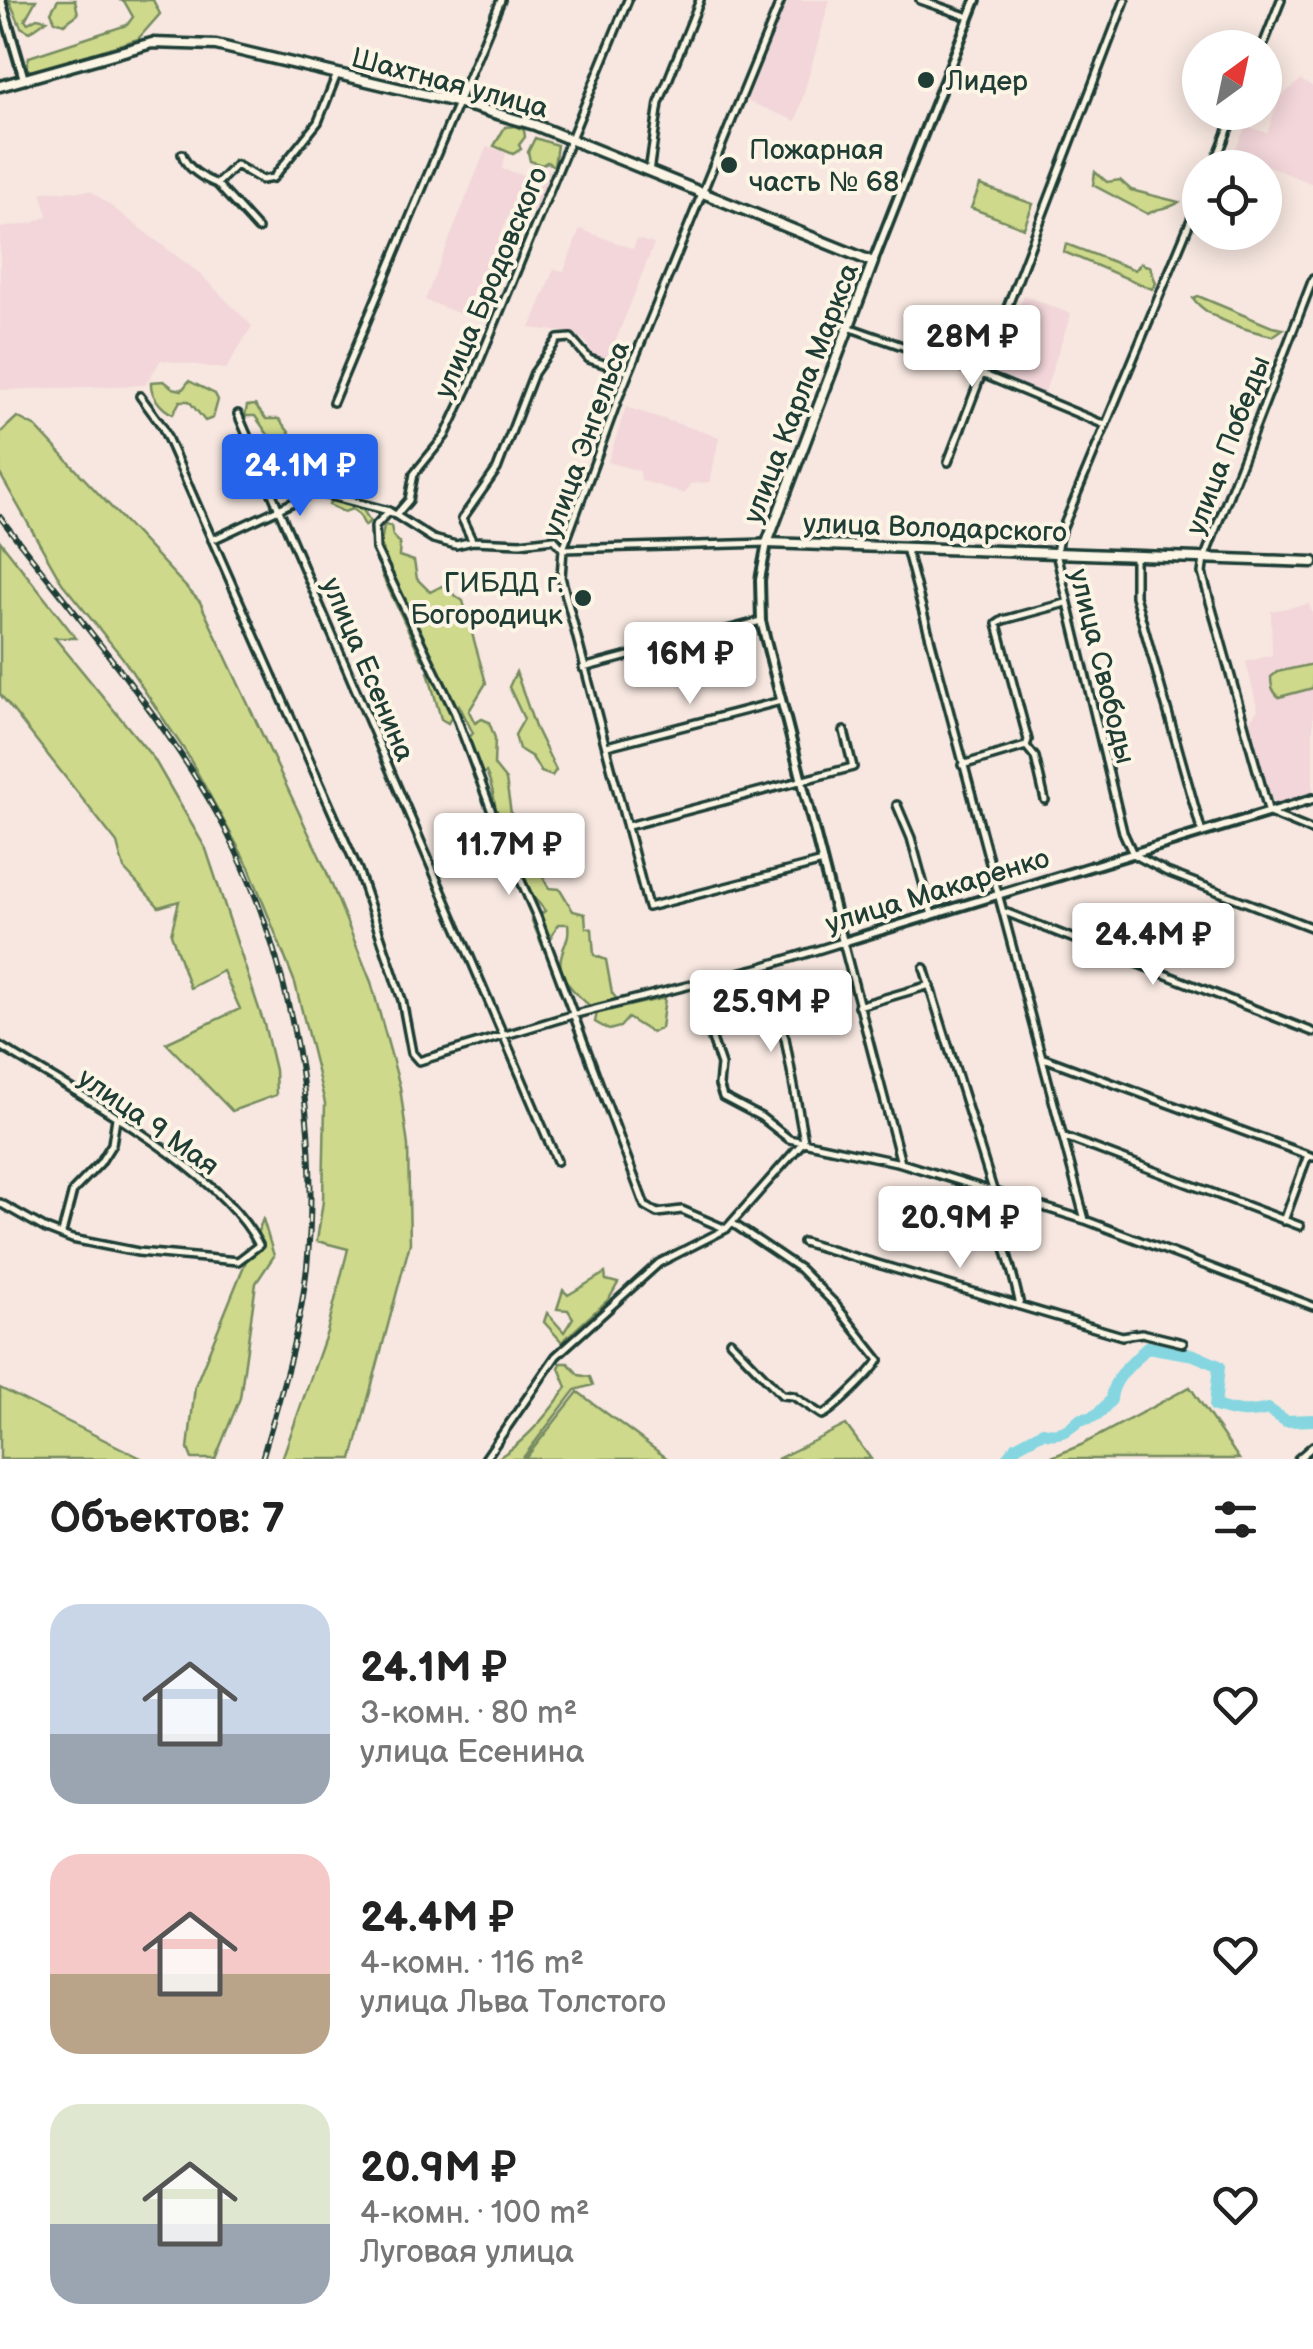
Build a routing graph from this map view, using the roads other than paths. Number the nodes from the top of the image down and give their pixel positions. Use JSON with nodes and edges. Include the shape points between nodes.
{"nodes":[{"id":1,"x":0,"y":0,"type":"edge"},
{"id":2,"x":501,"y":0,"type":"edge"},
{"id":3,"x":628,"y":0,"type":"edge"},
{"id":4,"x":700,"y":0,"type":"edge"},
{"id":5,"x":782,"y":0,"type":"edge"},
{"id":6,"x":920,"y":0,"type":"edge"},
{"id":7,"x":976,"y":0,"type":"edge"},
{"id":8,"x":1124,"y":0,"type":"edge"},
{"id":9,"x":1281,"y":0,"type":"edge"},
{"id":10,"x":969,"y":17,"type":"junction"},
{"id":11,"x":1269,"y":30,"type":"edge"},
{"id":12,"x":337,"y":74,"type":"junction"},
{"id":13,"x":24,"y":79,"type":"junction"},
{"id":14,"x":0,"y":86,"type":"edge"},
{"id":15,"x":460,"y":103,"type":"junction"},
{"id":16,"x":573,"y":140,"type":"junction"},
{"id":17,"x":182,"y":154,"type":"dead end"},
{"id":18,"x":649,"y":172,"type":"junction"},
{"id":19,"x":218,"y":184,"type":"junction"},
{"id":20,"x":702,"y":194,"type":"junction"},
{"id":21,"x":258,"y":229,"type":"dead end"},
{"id":22,"x":1182,"y":241,"type":"edge"},
{"id":23,"x":873,"y":262,"type":"junction"},
{"id":24,"x":1313,"y":279,"type":"edge"},
{"id":25,"x":1306,"y":295,"type":"edge"},
{"id":26,"x":848,"y":327,"type":"junction"},
{"id":27,"x":628,"y":372,"type":"junction"},
{"id":28,"x":982,"y":374,"type":"junction"},
{"id":29,"x":140,"y":396,"type":"dead end"},
{"id":30,"x":333,"y":402,"type":"dead end"},
{"id":31,"x":238,"y":414,"type":"dead end"},
{"id":32,"x":1106,"y":425,"type":"junction"},
{"id":33,"x":948,"y":462,"type":"dead end"},
{"id":34,"x":280,"y":510,"type":"junction"},
{"id":35,"x":392,"y":512,"type":"junction"},
{"id":36,"x":212,"y":540,"type":"junction"},
{"id":37,"x":473,"y":541,"type":"junction"},
{"id":38,"x":767,"y":544,"type":"junction"},
{"id":39,"x":906,"y":548,"type":"junction"},
{"id":40,"x":563,"y":549,"type":"junction"},
{"id":41,"x":1056,"y":554,"type":"junction"},
{"id":42,"x":1135,"y":556,"type":"junction"},
{"id":43,"x":1204,"y":558,"type":"junction"},
{"id":44,"x":1313,"y":562,"type":"edge"},
{"id":45,"x":1066,"y":604,"type":"junction"},
{"id":46,"x":761,"y":621,"type":"junction"},
{"id":47,"x":583,"y":668,"type":"junction"},
{"id":48,"x":782,"y":701,"type":"junction"},
{"id":49,"x":844,"y":731,"type":"dead end"},
{"id":50,"x":607,"y":746,"type":"junction"},
{"id":51,"x":1026,"y":746,"type":"junction"},
{"id":52,"x":962,"y":765,"type":"junction"},
{"id":53,"x":802,"y":779,"type":"junction"},
{"id":54,"x":1313,"y":799,"type":"edge"},
{"id":55,"x":1046,"y":800,"type":"dead end"},
{"id":56,"x":897,"y":805,"type":"dead end"},
{"id":57,"x":1269,"y":813,"type":"junction"},
{"id":58,"x":628,"y":826,"type":"junction"},
{"id":59,"x":1313,"y":832,"type":"edge"},
{"id":60,"x":1202,"y":833,"type":"junction"},
{"id":61,"x":1134,"y":854,"type":"junction"},
{"id":62,"x":824,"y":862,"type":"junction"},
{"id":63,"x":999,"y":894,"type":"junction"},
{"id":64,"x":1005,"y":912,"type":"junction"},
{"id":65,"x":932,"y":914,"type":"junction"},
{"id":66,"x":1313,"y":928,"type":"edge"},
{"id":67,"x":843,"y":942,"type":"junction"},
{"id":68,"x":762,"y":967,"type":"junction"},
{"id":69,"x":924,"y":968,"type":"dead end"},
{"id":70,"x":930,"y":985,"type":"junction"},
{"id":71,"x":858,"y":1006,"type":"junction"},
{"id":72,"x":572,"y":1014,"type":"junction"},
{"id":73,"x":1313,"y":1032,"type":"edge"},
{"id":74,"x":710,"y":1034,"type":"dead end"},
{"id":75,"x":504,"y":1036,"type":"junction"},
{"id":76,"x":0,"y":1046,"type":"edge"},
{"id":77,"x":1044,"y":1058,"type":"junction"},
{"id":78,"x":116,"y":1118,"type":"junction"},
{"id":79,"x":1065,"y":1138,"type":"junction"},
{"id":80,"x":804,"y":1141,"type":"junction"},
{"id":81,"x":1311,"y":1156,"type":"edge"},
{"id":82,"x":557,"y":1161,"type":"dead end"},
{"id":83,"x":901,"y":1163,"type":"junction"},
{"id":84,"x":994,"y":1193,"type":"junction"},
{"id":85,"x":0,"y":1203,"type":"edge"},
{"id":86,"x":1086,"y":1220,"type":"junction"},
{"id":87,"x":1284,"y":1220,"type":"junction"},
{"id":88,"x":729,"y":1226,"type":"junction"},
{"id":89,"x":1300,"y":1226,"type":"dead end"},
{"id":90,"x":62,"y":1233,"type":"junction"},
{"id":91,"x":803,"y":1242,"type":"dead end"},
{"id":92,"x":1020,"y":1306,"type":"junction"},
{"id":93,"x":1313,"y":1306,"type":"edge"},
{"id":94,"x":730,"y":1341,"type":"dead end"},
{"id":95,"x":1183,"y":1343,"type":"dead end"},
{"id":96,"x":1313,"y":1446,"type":"edge"},
{"id":97,"x":485,"y":1459,"type":"edge"},
{"id":98,"x":1298,"y":1459,"type":"edge"}],
"edges":[{"from":1,"to":13,"type":"street"},
{"from":2,"to":15,"type":"street"},
{"from":3,"to":16,"type":"street","name":"улица Бродовского"},
{"from":4,"to":18,"type":"street","via":[[659,103]]},
{"from":5,"to":20,"type":"street","name":"улица Энгельса"},
{"from":6,"to":10,"type":"street"},
{"from":7,"to":10,"type":"street","name":"улица Карла Маркса"},
{"from":8,"to":28,"type":"street"},
{"from":9,"to":11,"type":"street"},
{"from":10,"to":23,"type":"street","name":"улица Карла Маркса"},
{"from":12,"to":13,"type":"main road","name":"Шахтная улица","via":[[172,41]]},
{"from":12,"to":15,"type":"main road","name":"Шахтная улица"},
{"from":12,"to":19,"type":"street","via":[[318,122],[273,178],[262,180],[236,165]]},
{"from":13,"to":14,"type":"main road","name":"Шахтная улица"},
{"from":15,"to":16,"type":"main road","name":"Шахтная улица"},
{"from":15,"to":30,"type":"street"},
{"from":16,"to":18,"type":"main road","name":"Шахтная улица"},
{"from":16,"to":35,"type":"street","name":"улица Бродовского","via":[[445,436],[418,468],[409,500]]},
{"from":17,"to":19,"type":"street"},
{"from":18,"to":20,"type":"main road","name":"Шахтная улица"},
{"from":19,"to":21,"type":"street"},
{"from":20,"to":23,"type":"main road","name":"Шахтная улица"},
{"from":20,"to":27,"type":"street","name":"улица Энгельса"},
{"from":22,"to":32,"type":"street","name":"улица Свободы"},
{"from":23,"to":26,"type":"main road","name":"улица Карла Маркса"},
{"from":24,"to":25,"type":"street","name":"улица Победы"},
{"from":25,"to":43,"type":"street","name":"улица Победы"},
{"from":26,"to":28,"type":"street"},
{"from":26,"to":38,"type":"main road","name":"улица Карла Маркса"},
{"from":27,"to":37,"type":"street","via":[[589,359],[571,338],[550,347],[497,469],[462,519]]},
{"from":27,"to":40,"type":"street","name":"улица Энгельса"},
{"from":28,"to":32,"type":"street"},
{"from":28,"to":33,"type":"street"},
{"from":29,"to":36,"type":"street","via":[[162,426]]},
{"from":31,"to":34,"type":"street","name":"улица Есенина"},
{"from":32,"to":41,"type":"street","name":"улица Свободы"},
{"from":34,"to":35,"type":"street","name":"улица Володарского","via":[[314,492]]},
{"from":34,"to":36,"type":"street","name":"улица Володарского"},
{"from":34,"to":75,"type":"street","name":"улица Есенина"},
{"from":35,"to":37,"type":"street","name":"улица Володарского","via":[[433,538],[456,545]]},
{"from":35,"to":72,"type":"street","name":"улица Бродовского","via":[[375,526],[376,549],[455,713]]},
{"from":36,"to":75,"type":"street","name":"улица Макаренко","via":[[358,870],[402,1000],[412,1053],[419,1061]]},
{"from":37,"to":40,"type":"street","name":"улица Володарского","via":[[554,539]]},
{"from":38,"to":39,"type":"main road","name":"улица Володарского"},
{"from":38,"to":40,"type":"street","name":"улица Володарского"},
{"from":38,"to":46,"type":"street","name":"улица Карла Маркса"},
{"from":39,"to":41,"type":"main road","name":"улица Володарского"},
{"from":39,"to":52,"type":"street"},
{"from":40,"to":47,"type":"street","name":"улица Энгельса","via":[[561,577]]},
{"from":41,"to":42,"type":"main road","name":"улица Володарского"},
{"from":41,"to":45,"type":"street","name":"улица Свободы"},
{"from":42,"to":43,"type":"main road","name":"улица Володарского"},
{"from":42,"to":60,"type":"street","via":[[1135,596]]},
{"from":43,"to":44,"type":"main road","name":"улица Володарского"},
{"from":43,"to":57,"type":"street","name":"улица Победы","via":[[1202,573]]},
{"from":45,"to":51,"type":"street","via":[[996,624]]},
{"from":45,"to":61,"type":"street","name":"улица Свободы"},
{"from":46,"to":47,"type":"street"},
{"from":46,"to":48,"type":"street","name":"улица Карла Маркса"},
{"from":47,"to":50,"type":"street","name":"улица Энгельса"},
{"from":48,"to":50,"type":"street"},
{"from":48,"to":53,"type":"street","name":"улица Карла Маркса"},
{"from":49,"to":53,"type":"street","via":[[852,767]]},
{"from":50,"to":58,"type":"street","name":"улица Энгельса"},
{"from":51,"to":52,"type":"street"},
{"from":51,"to":55,"type":"street"},
{"from":52,"to":63,"type":"street"},
{"from":53,"to":58,"type":"street"},
{"from":53,"to":62,"type":"street","name":"улица Карла Маркса"},
{"from":54,"to":57,"type":"street","name":"улица Макаренко"},
{"from":56,"to":65,"type":"street"},
{"from":57,"to":59,"type":"street"},
{"from":57,"to":60,"type":"street","name":"улица Макаренко"},
{"from":58,"to":62,"type":"street","name":"улица Энгельса","via":[[648,907]]},
{"from":60,"to":61,"type":"street","name":"улица Макаренко"},
{"from":61,"to":63,"type":"street","name":"улица Макаренко"},
{"from":61,"to":66,"type":"street"},
{"from":62,"to":67,"type":"street","name":"улица Карла Маркса"},
{"from":63,"to":64,"type":"street"},
{"from":63,"to":65,"type":"street","name":"улица Макаренко"},
{"from":64,"to":73,"type":"street"},
{"from":64,"to":77,"type":"street"},
{"from":65,"to":67,"type":"street","name":"улица Макаренко"},
{"from":67,"to":68,"type":"street","name":"улица Макаренко"},
{"from":67,"to":71,"type":"street","name":"улица Карла Маркса"},
{"from":68,"to":72,"type":"street","name":"улица Макаренко"},
{"from":68,"to":80,"type":"street","via":[[786,1038]]},
{"from":69,"to":70,"type":"street"},
{"from":70,"to":71,"type":"street"},
{"from":70,"to":84,"type":"street"},
{"from":71,"to":83,"type":"street","name":"улица Карла Маркса"},
{"from":72,"to":75,"type":"street","name":"улица Макаренко"},
{"from":72,"to":88,"type":"street","name":"улица Бродовского","via":[[645,1206]]},
{"from":74,"to":80,"type":"street","via":[[724,1097],[789,1139]]},
{"from":75,"to":82,"type":"street","name":"улица Есенина"},
{"from":76,"to":78,"type":"street","name":"улица 9 Мая"},
{"from":77,"to":79,"type":"street"},
{"from":77,"to":81,"type":"street"},
{"from":78,"to":90,"type":"street","via":[[112,1144],[74,1191]]},
{"from":78,"to":90,"type":"street","name":"улица 9 Мая","via":[[210,1186],[258,1245],[238,1261],[211,1261]]},
{"from":79,"to":86,"type":"street"},
{"from":79,"to":87,"type":"street"},
{"from":80,"to":83,"type":"street"},
{"from":80,"to":88,"type":"street"},
{"from":81,"to":87,"type":"street"},
{"from":83,"to":84,"type":"street"},
{"from":84,"to":86,"type":"street"},
{"from":84,"to":92,"type":"street"},
{"from":85,"to":90,"type":"street"},
{"from":86,"to":93,"type":"street"},
{"from":87,"to":89,"type":"street"},
{"from":88,"to":94,"type":"street","via":[[800,1269],[879,1360],[835,1410],[822,1415],[782,1395]]},
{"from":88,"to":97,"type":"street","via":[[659,1263],[556,1356]]},
{"from":91,"to":92,"type":"street"},
{"from":92,"to":95,"type":"street","via":[[1122,1336]]},
{"from":96,"to":98,"type":"street"}]}
